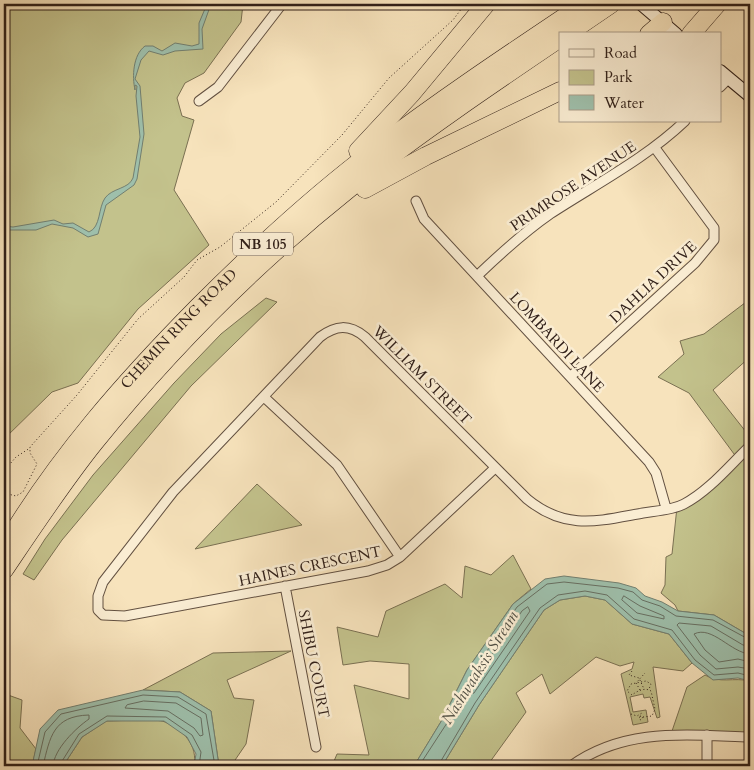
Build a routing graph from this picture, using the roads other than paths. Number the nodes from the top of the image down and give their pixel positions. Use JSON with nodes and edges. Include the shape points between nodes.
{"nodes":[{"id":1,"x":282,"y":4,"type":"edge"},
{"id":2,"x":486,"y":4,"type":"edge"},
{"id":3,"x":584,"y":4,"type":"edge"},
{"id":4,"x":641,"y":4,"type":"edge"},
{"id":5,"x":717,"y":4,"type":"edge"},
{"id":6,"x":607,"y":6,"type":"edge"},
{"id":7,"x":662,"y":22,"type":"junction"},
{"id":8,"x":569,"y":32,"type":"edge"},
{"id":9,"x":651,"y":32,"type":"edge"},
{"id":10,"x":674,"y":32,"type":"edge"},
{"id":11,"x":693,"y":32,"type":"edge"},
{"id":12,"x":559,"y":39,"type":"edge"},
{"id":13,"x":723,"y":79,"type":"edge"},
{"id":14,"x":559,"y":91,"type":"edge"},
{"id":15,"x":750,"y":96,"type":"edge"},
{"id":16,"x":199,"y":101,"type":"dead end"},
{"id":17,"x":684,"y":122,"type":"edge"},
{"id":18,"x":655,"y":148,"type":"junction"},
{"id":19,"x":416,"y":201,"type":"dead end"},
{"id":20,"x":235,"y":270,"type":"junction"},
{"id":21,"x":477,"y":276,"type":"junction"},
{"id":22,"x":198,"y":328,"type":"junction"},
{"id":23,"x":571,"y":376,"type":"junction"},
{"id":24,"x":264,"y":397,"type":"junction"},
{"id":25,"x":750,"y":446,"type":"edge"},
{"id":26,"x":495,"y":468,"type":"junction"},
{"id":27,"x":666,"y":508,"type":"junction"},
{"id":28,"x":4,"y":548,"type":"edge"},
{"id":29,"x":400,"y":557,"type":"junction"},
{"id":30,"x":4,"y":570,"type":"edge"},
{"id":31,"x":285,"y":586,"type":"junction"},
{"id":32,"x":98,"y":610,"type":"joint"},
{"id":33,"x":707,"y":735,"type":"junction"},
{"id":34,"x":750,"y":737,"type":"edge"},
{"id":35,"x":316,"y":747,"type":"dead end"},
{"id":36,"x":571,"y":766,"type":"edge"},
{"id":37,"x":707,"y":766,"type":"edge"}],
"edges":[{"from":1,"to":16,"type":"street","via":[[218,87]]},
{"from":2,"to":20,"type":"highway","via":[[383,126],[280,221]]},
{"from":3,"to":20,"type":"highway","name":"CHEMIN RING ROAD","number":"NB 105","via":[[375,150],[290,219]]},
{"from":4,"to":7,"type":"main road"},
{"from":5,"to":11,"type":"highway"},
{"from":6,"to":8,"type":"highway"},
{"from":7,"to":9,"type":"highway"},
{"from":7,"to":10,"type":"main road"},
{"from":12,"to":22,"type":"highway","name":"CHEMIN RING ROAD","number":"NB 105","via":[[448,114],[351,188],[290,239]]},
{"from":13,"to":15,"type":"main road"},
{"from":14,"to":22,"type":"highway","via":[[375,183],[340,207]]},
{"from":17,"to":18,"type":"street","name":"PRIMROSE AVENUE"},
{"from":18,"to":21,"type":"street","name":"PRIMROSE AVENUE","via":[[548,216]]},
{"from":18,"to":23,"type":"street","name":"DAHLIA DRIVE","via":[[714,228],[714,240],[695,263]]},
{"from":19,"to":21,"type":"street","name":"LOMBARDI LANE","via":[[424,219]]},
{"from":20,"to":28,"type":"highway","name":"CHEMIN RING ROAD","number":"NB 105","via":[[166,340],[69,450]]},
{"from":21,"to":23,"type":"street","name":"LOMBARDI LANE"},
{"from":22,"to":30,"type":"highway","name":"CHEMIN RING ROAD","number":"NB 105","via":[[93,444]]},
{"from":23,"to":27,"type":"street","name":"LOMBARDI LANE","via":[[649,462],[656,473]]},
{"from":24,"to":26,"type":"street","name":"WILLIAM STREET","via":[[320,337],[342,326],[356,330]]},
{"from":24,"to":29,"type":"street","via":[[336,465]]},
{"from":24,"to":32,"type":"street","name":"WILLIAM STREET","via":[[173,492],[112,568],[100,588]]},
{"from":25,"to":27,"type":"street","name":"WILLIAM STREET","via":[[692,499],[678,507]]},
{"from":26,"to":27,"type":"street","name":"WILLIAM STREET","via":[[534,504],[570,521],[592,522]]},
{"from":26,"to":29,"type":"street","name":"HAINES CRESCENT"},
{"from":29,"to":31,"type":"street","name":"HAINES CRESCENT","via":[[368,571]]},
{"from":31,"to":32,"type":"street","name":"HAINES CRESCENT","via":[[117,617],[103,615]]},
{"from":31,"to":35,"type":"street","name":"SHIBU COURT"},
{"from":33,"to":34,"type":"street"},
{"from":33,"to":36,"type":"street","via":[[671,734],[630,739],[596,750]]},
{"from":33,"to":37,"type":"street"}]}
